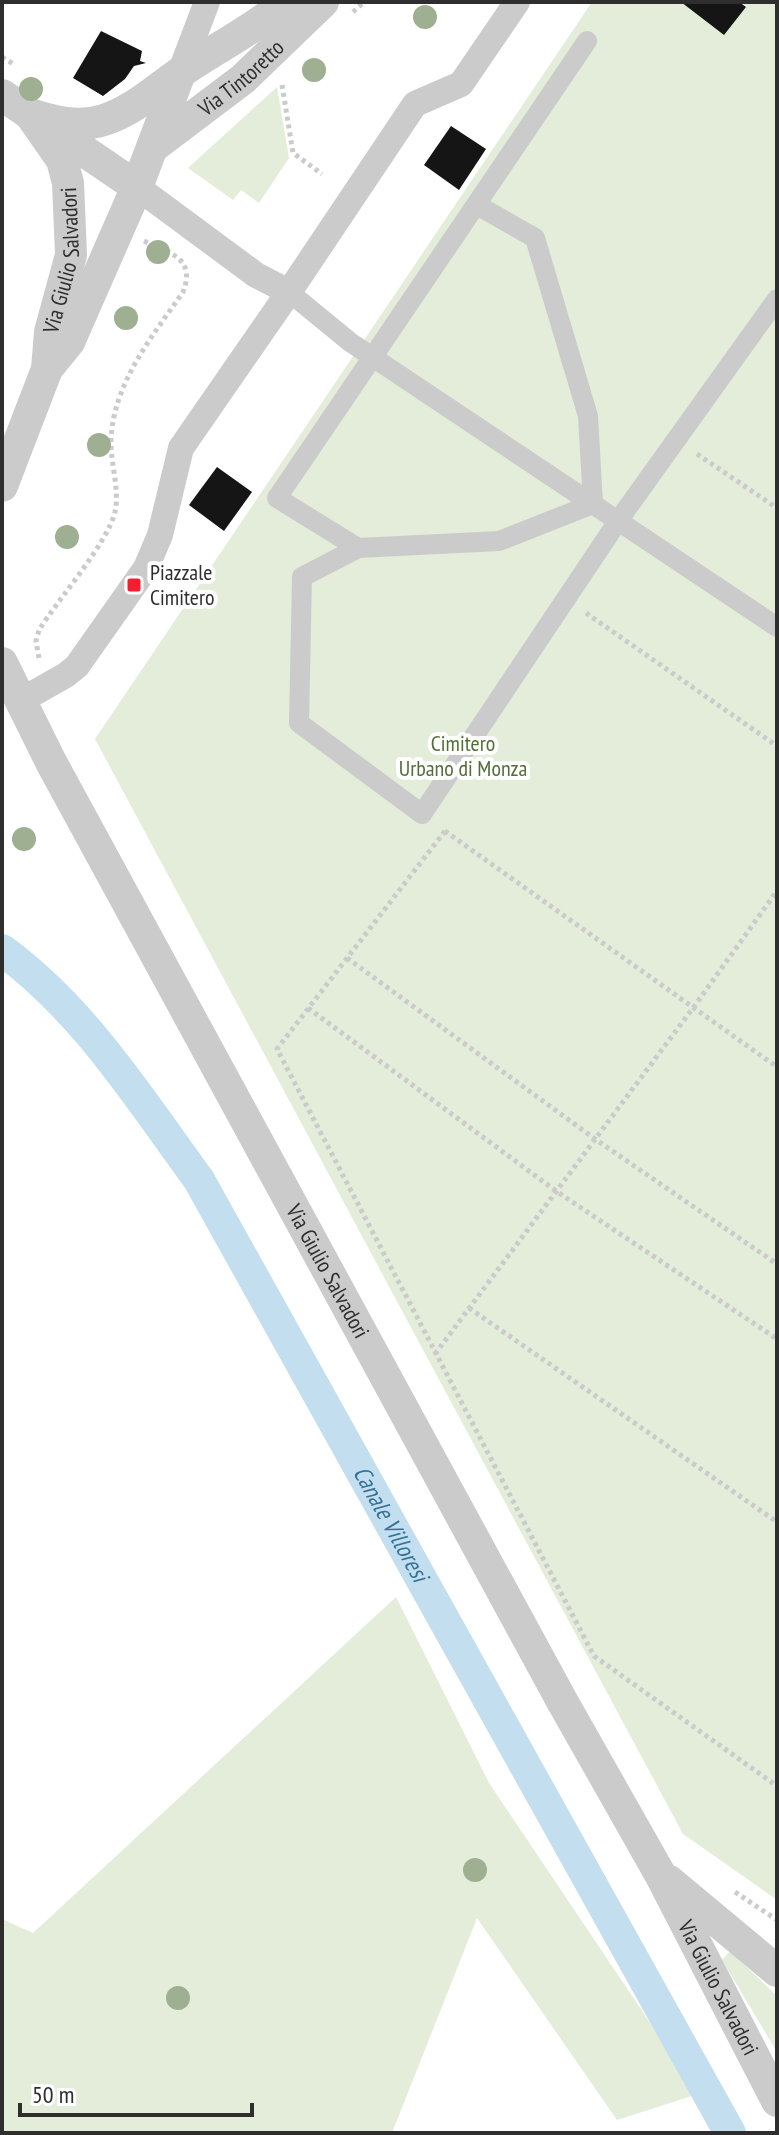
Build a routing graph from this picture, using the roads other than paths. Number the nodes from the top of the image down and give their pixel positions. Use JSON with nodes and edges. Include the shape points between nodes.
{"nodes":[{"id":1,"x":207,"y":2,"type":"edge"},
{"id":2,"x":287,"y":2,"type":"edge"},
{"id":3,"x":323,"y":2,"type":"edge"},
{"id":4,"x":517,"y":2,"type":"edge"},
{"id":5,"x":587,"y":41,"type":"dead end"},
{"id":6,"x":180,"y":73,"type":"junction"},
{"id":7,"x":2,"y":95,"type":"edge"},
{"id":8,"x":30,"y":114,"type":"junction"},
{"id":9,"x":153,"y":147,"type":"junction"},
{"id":10,"x":137,"y":187,"type":"junction"},
{"id":11,"x":477,"y":205,"type":"junction"},
{"id":12,"x":289,"y":292,"type":"junction"},
{"id":13,"x":777,"y":299,"type":"edge"},
{"id":14,"x":374,"y":357,"type":"junction"},
{"id":15,"x":47,"y":369,"type":"junction"},
{"id":16,"x":2,"y":486,"type":"edge"},
{"id":17,"x":593,"y":504,"type":"junction"},
{"id":18,"x":618,"y":521,"type":"junction"},
{"id":19,"x":358,"y":548,"type":"junction"},
{"id":20,"x":777,"y":627,"type":"edge"},
{"id":21,"x":2,"y":663,"type":"edge"},
{"id":22,"x":20,"y":701,"type":"junction"},
{"id":23,"x":660,"y":1874,"type":"junction"},
{"id":24,"x":777,"y":1971,"type":"edge"},
{"id":25,"x":777,"y":2101,"type":"edge"}],
"edges":[{"from":1,"to":6,"type":"street"},
{"from":2,"to":6,"type":"street","name":"Via Tintoretto"},
{"from":3,"to":9,"type":"street","name":"Via Tintoretto","via":[[243,79]]},
{"from":4,"to":12,"type":"street","via":[[461,84],[415,104]]},
{"from":5,"to":11,"type":"street"},
{"from":6,"to":8,"type":"street","name":"Via Tintoretto","via":[[103,120],[63,123]]},
{"from":6,"to":9,"type":"street","name":"Via Tintoretto"},
{"from":7,"to":8,"type":"street"},
{"from":8,"to":10,"type":"street"},
{"from":8,"to":15,"type":"street","name":"Via Giulio Salvadori","via":[[62,160],[70,207],[71,255],[50,332]]},
{"from":9,"to":10,"type":"street","name":"Via Tintoretto"},
{"from":10,"to":12,"type":"street","via":[[256,275]]},
{"from":10,"to":15,"type":"street","name":"Via Giulio Salvadori","via":[[69,342]]},
{"from":11,"to":14,"type":"street"},
{"from":11,"to":17,"type":"street","via":[[535,238],[588,416]]},
{"from":12,"to":14,"type":"street"},
{"from":12,"to":22,"type":"street","via":[[181,448],[160,535],[146,568],[77,666]]},
{"from":13,"to":18,"type":"street"},
{"from":14,"to":17,"type":"street"},
{"from":14,"to":19,"type":"street","via":[[277,498]]},
{"from":15,"to":16,"type":"street","name":"Via Giulio Salvadori"},
{"from":17,"to":18,"type":"street"},
{"from":17,"to":19,"type":"street","via":[[499,541]]},
{"from":18,"to":19,"type":"street","via":[[422,814],[299,723],[302,577]]},
{"from":18,"to":20,"type":"street"},
{"from":21,"to":22,"type":"street","name":"Via Giulio Salvadori"},
{"from":22,"to":23,"type":"street","name":"Via Giulio Salvadori"},
{"from":23,"to":24,"type":"street","name":"Via Giulio Salvadori"},
{"from":23,"to":25,"type":"street","name":"Via Giulio Salvadori"}]}
